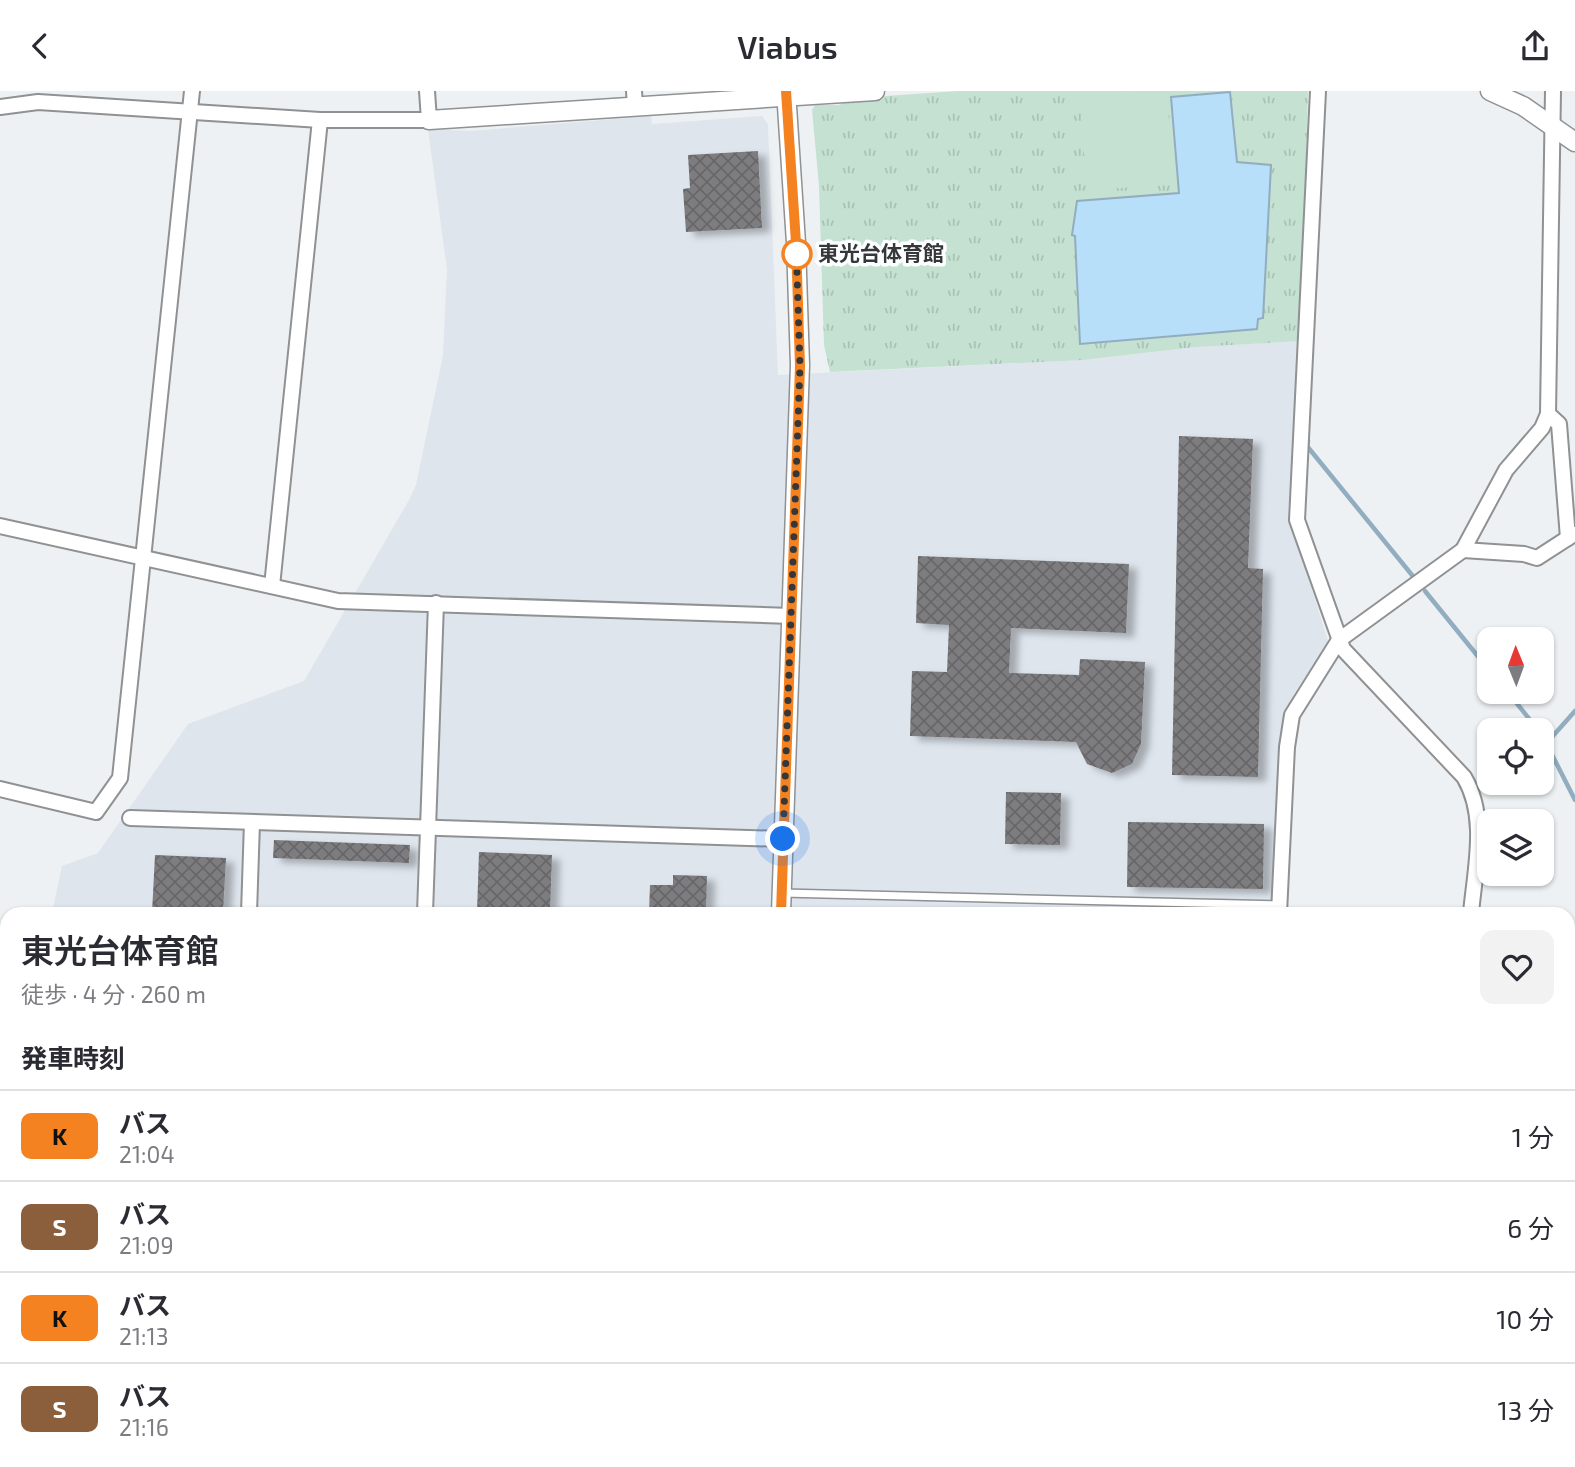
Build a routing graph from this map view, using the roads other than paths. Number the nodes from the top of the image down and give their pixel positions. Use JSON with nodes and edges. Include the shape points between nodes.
{"nodes":[{"id":1,"x":192,"y":91,"type":"edge"},
{"id":2,"x":427,"y":91,"type":"edge"},
{"id":3,"x":867,"y":91,"type":"edge"},
{"id":4,"x":875,"y":91,"type":"edge"},
{"id":5,"x":1318,"y":91,"type":"edge"},
{"id":6,"x":1490,"y":91,"type":"edge"},
{"id":7,"x":1553,"y":91,"type":"edge"},
{"id":8,"x":786,"y":94,"type":"edge"},
{"id":9,"x":704,"y":97,"type":"edge"},
{"id":10,"x":634,"y":98,"type":"edge"},
{"id":11,"x":0,"y":107,"type":"edge"},
{"id":12,"x":190,"y":114,"type":"junction"},
{"id":13,"x":320,"y":120,"type":"junction"},
{"id":14,"x":429,"y":120,"type":"junction"},
{"id":15,"x":1551,"y":124,"type":"junction"},
{"id":16,"x":1575,"y":142,"type":"edge"},
{"id":17,"x":1548,"y":414,"type":"junction"},
{"id":18,"x":0,"y":526,"type":"edge"},
{"id":19,"x":1572,"y":536,"type":"edge"},
{"id":20,"x":1462,"y":550,"type":"junction"},
{"id":21,"x":144,"y":558,"type":"junction"},
{"id":22,"x":272,"y":586,"type":"junction"},
{"id":23,"x":436,"y":603,"type":"junction"},
{"id":24,"x":791,"y":616,"type":"junction"},
{"id":25,"x":1339,"y":640,"type":"junction"},
{"id":26,"x":0,"y":789,"type":"edge"},
{"id":27,"x":130,"y":818,"type":"dead end"},
{"id":28,"x":252,"y":822,"type":"junction"},
{"id":29,"x":428,"y":827,"type":"junction"},
{"id":30,"x":783,"y":839,"type":"junction"},
{"id":31,"x":782,"y":893,"type":"junction"},
{"id":32,"x":249,"y":907,"type":"edge"},
{"id":33,"x":425,"y":907,"type":"edge"},
{"id":34,"x":781,"y":907,"type":"edge"},
{"id":35,"x":1217,"y":907,"type":"edge"},
{"id":36,"x":1279,"y":907,"type":"edge"},
{"id":37,"x":1472,"y":907,"type":"edge"}],
"edges":[{"from":1,"to":12,"type":"street"},
{"from":2,"to":14,"type":"street"},
{"from":3,"to":4,"type":"street"},
{"from":3,"to":8,"type":"street"},
{"from":5,"to":25,"type":"street","via":[[1297,520]]},
{"from":6,"to":15,"type":"street"},
{"from":7,"to":15,"type":"street"},
{"from":8,"to":9,"type":"street"},
{"from":8,"to":24,"type":"street","via":[[800,313]]},
{"from":9,"to":10,"type":"street"},
{"from":10,"to":14,"type":"street"},
{"from":11,"to":12,"type":"street","via":[[38,102]]},
{"from":12,"to":13,"type":"street"},
{"from":12,"to":21,"type":"street"},
{"from":13,"to":14,"type":"street"},
{"from":13,"to":22,"type":"street"},
{"from":15,"to":16,"type":"street"},
{"from":15,"to":17,"type":"street"},
{"from":17,"to":19,"type":"street","via":[[1559,423]]},
{"from":17,"to":20,"type":"street","via":[[1542,428],[1506,470]]},
{"from":18,"to":21,"type":"street"},
{"from":19,"to":20,"type":"street","via":[[1537,558]]},
{"from":20,"to":25,"type":"street"},
{"from":21,"to":22,"type":"street"},
{"from":21,"to":26,"type":"street","via":[[120,778],[96,812]]},
{"from":22,"to":23,"type":"street","via":[[338,601]]},
{"from":23,"to":24,"type":"street"},
{"from":23,"to":29,"type":"street"},
{"from":24,"to":30,"type":"street"},
{"from":25,"to":36,"type":"street","via":[[1292,715]]},
{"from":25,"to":37,"type":"street","via":[[1464,777],[1475,795],[1478,841]]},
{"from":27,"to":28,"type":"street"},
{"from":28,"to":29,"type":"street"},
{"from":28,"to":32,"type":"street"},
{"from":29,"to":30,"type":"street"},
{"from":29,"to":33,"type":"street"},
{"from":30,"to":31,"type":"street"},
{"from":31,"to":34,"type":"street"},
{"from":31,"to":35,"type":"lane"}]}
